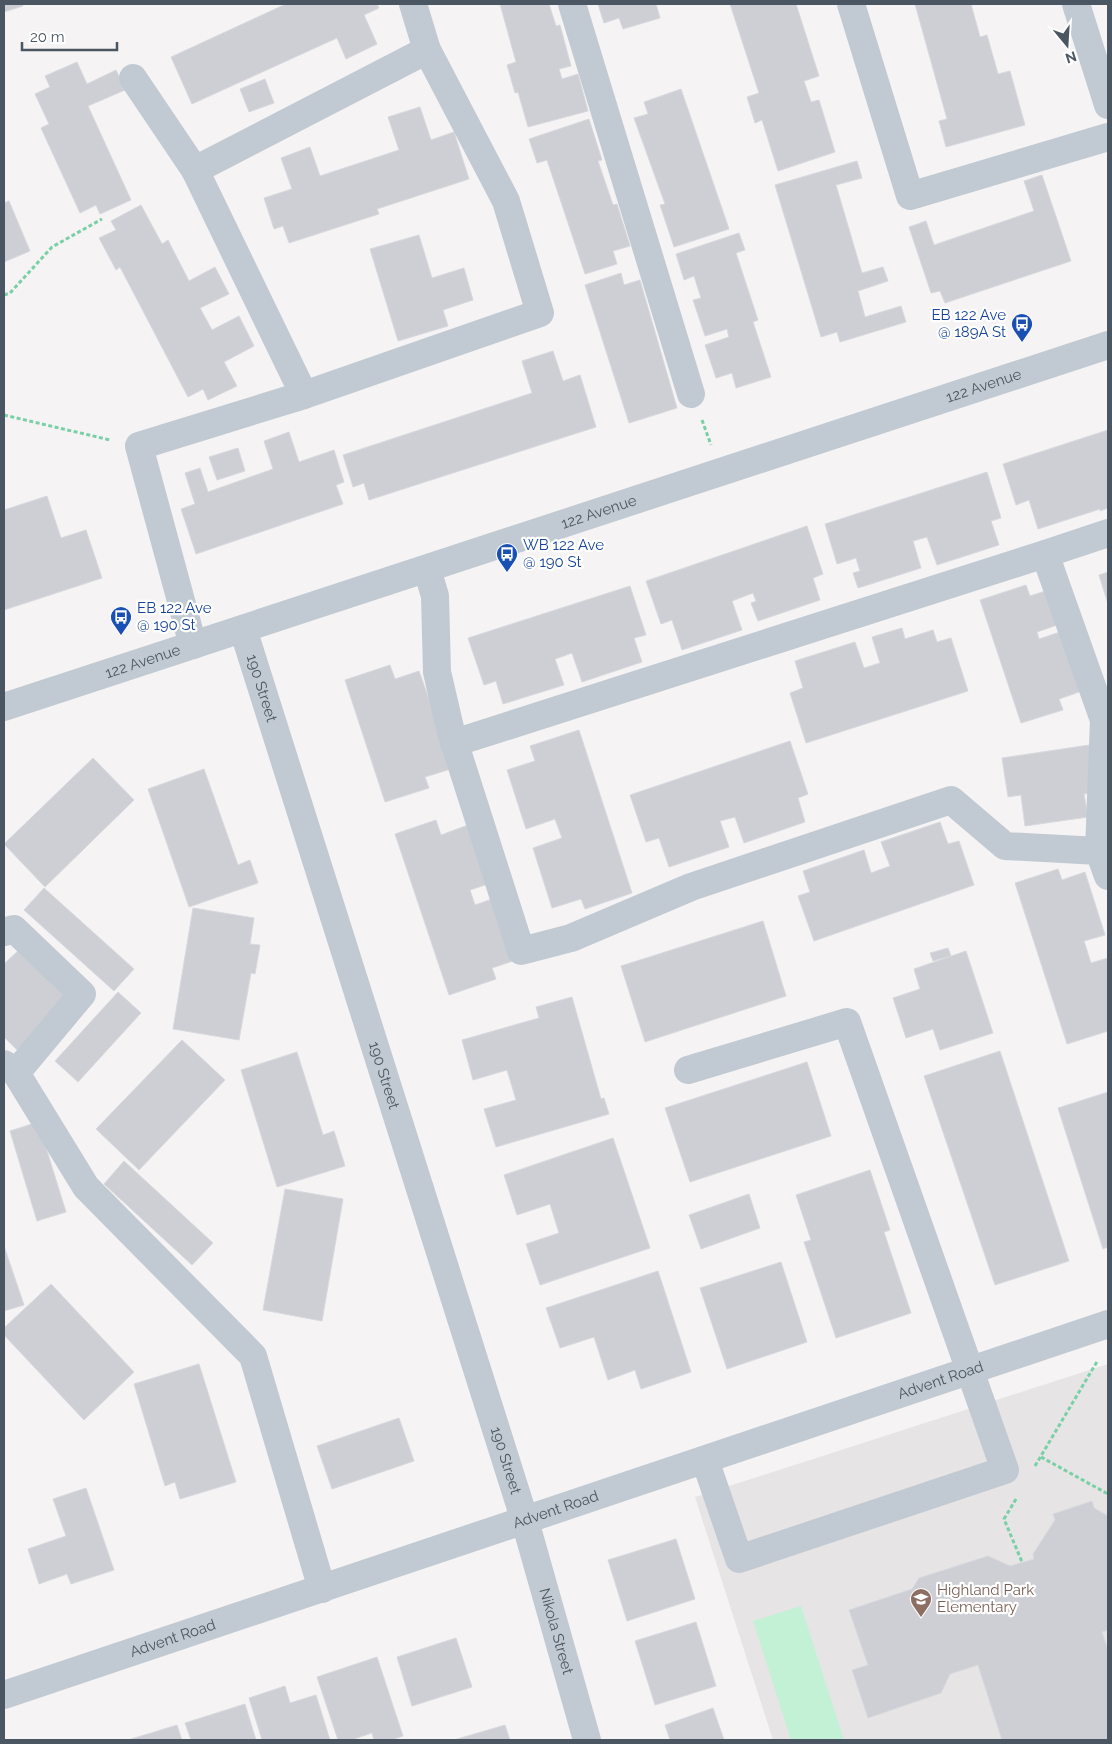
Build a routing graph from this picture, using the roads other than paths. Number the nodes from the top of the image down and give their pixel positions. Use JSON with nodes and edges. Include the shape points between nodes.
{"nodes":[{"id":1,"x":413,"y":4,"type":"edge"},
{"id":2,"x":572,"y":4,"type":"edge"},
{"id":3,"x":851,"y":4,"type":"edge"},
{"id":4,"x":1076,"y":4,"type":"edge"},
{"id":5,"x":427,"y":50,"type":"junction"},
{"id":6,"x":133,"y":78,"type":"dead end"},
{"id":7,"x":1108,"y":105,"type":"edge"},
{"id":8,"x":1108,"y":137,"type":"edge"},
{"id":9,"x":195,"y":170,"type":"junction"},
{"id":10,"x":1108,"y":346,"type":"edge"},
{"id":11,"x":691,"y":394,"type":"road end"},
{"id":12,"x":304,"y":395,"type":"junction"},
{"id":13,"x":1108,"y":534,"type":"edge"},
{"id":14,"x":1045,"y":554,"type":"junction"},
{"id":15,"x":426,"y":569,"type":"junction"},
{"id":16,"x":243,"y":629,"type":"junction"},
{"id":17,"x":193,"y":645,"type":"junction"},
{"id":18,"x":4,"y":707,"type":"edge"},
{"id":19,"x":454,"y":743,"type":"junction"},
{"id":20,"x":1099,"y":851,"type":"junction"},
{"id":21,"x":1108,"y":876,"type":"edge"},
{"id":22,"x":4,"y":932,"type":"edge"},
{"id":23,"x":10,"y":1069,"type":"edge"},
{"id":24,"x":688,"y":1070,"type":"dead end"},
{"id":25,"x":1099,"y":1327,"type":"edge"},
{"id":26,"x":969,"y":1371,"type":"junction"},
{"id":27,"x":705,"y":1460,"type":"junction"},
{"id":28,"x":525,"y":1521,"type":"junction"},
{"id":29,"x":322,"y":1589,"type":"junction"},
{"id":30,"x":4,"y":1695,"type":"edge"},
{"id":31,"x":587,"y":1740,"type":"edge"}],
"edges":[{"from":1,"to":5,"type":"street"},
{"from":2,"to":11,"type":"street"},
{"from":3,"to":8,"type":"street","via":[[910,196]]},
{"from":4,"to":7,"type":"street"},
{"from":5,"to":9,"type":"street"},
{"from":5,"to":12,"type":"street","via":[[506,201],[540,313]]},
{"from":6,"to":9,"type":"street"},
{"from":9,"to":12,"type":"street"},
{"from":10,"to":15,"type":"street","name":"122 Avenue"},
{"from":12,"to":17,"type":"street","via":[[139,446]]},
{"from":13,"to":14,"type":"street"},
{"from":14,"to":19,"type":"street"},
{"from":14,"to":20,"type":"street","via":[[1104,720]]},
{"from":15,"to":16,"type":"street","name":"122 Avenue"},
{"from":15,"to":19,"type":"street","via":[[435,596],[437,672]]},
{"from":16,"to":17,"type":"street","name":"122 Avenue"},
{"from":16,"to":28,"type":"street","name":"190 Street"},
{"from":17,"to":18,"type":"street","name":"122 Avenue"},
{"from":19,"to":20,"type":"street","via":[[521,951],[570,938],[691,887],[951,800],[1005,846]]},
{"from":20,"to":21,"type":"street"},
{"from":22,"to":23,"type":"street","via":[[14,928],[82,994]]},
{"from":23,"to":29,"type":"street","via":[[86,1186],[253,1356]]},
{"from":24,"to":26,"type":"street","via":[[847,1022]]},
{"from":25,"to":26,"type":"street","name":"Advent Road"},
{"from":26,"to":27,"type":"street","name":"Advent Road"},
{"from":26,"to":27,"type":"street","via":[[1015,1476],[738,1559]]},
{"from":27,"to":28,"type":"street","name":"Advent Road"},
{"from":28,"to":29,"type":"street","name":"Advent Road"},
{"from":28,"to":31,"type":"street","name":"Nikola Street"},
{"from":29,"to":30,"type":"street","name":"Advent Road"}]}
